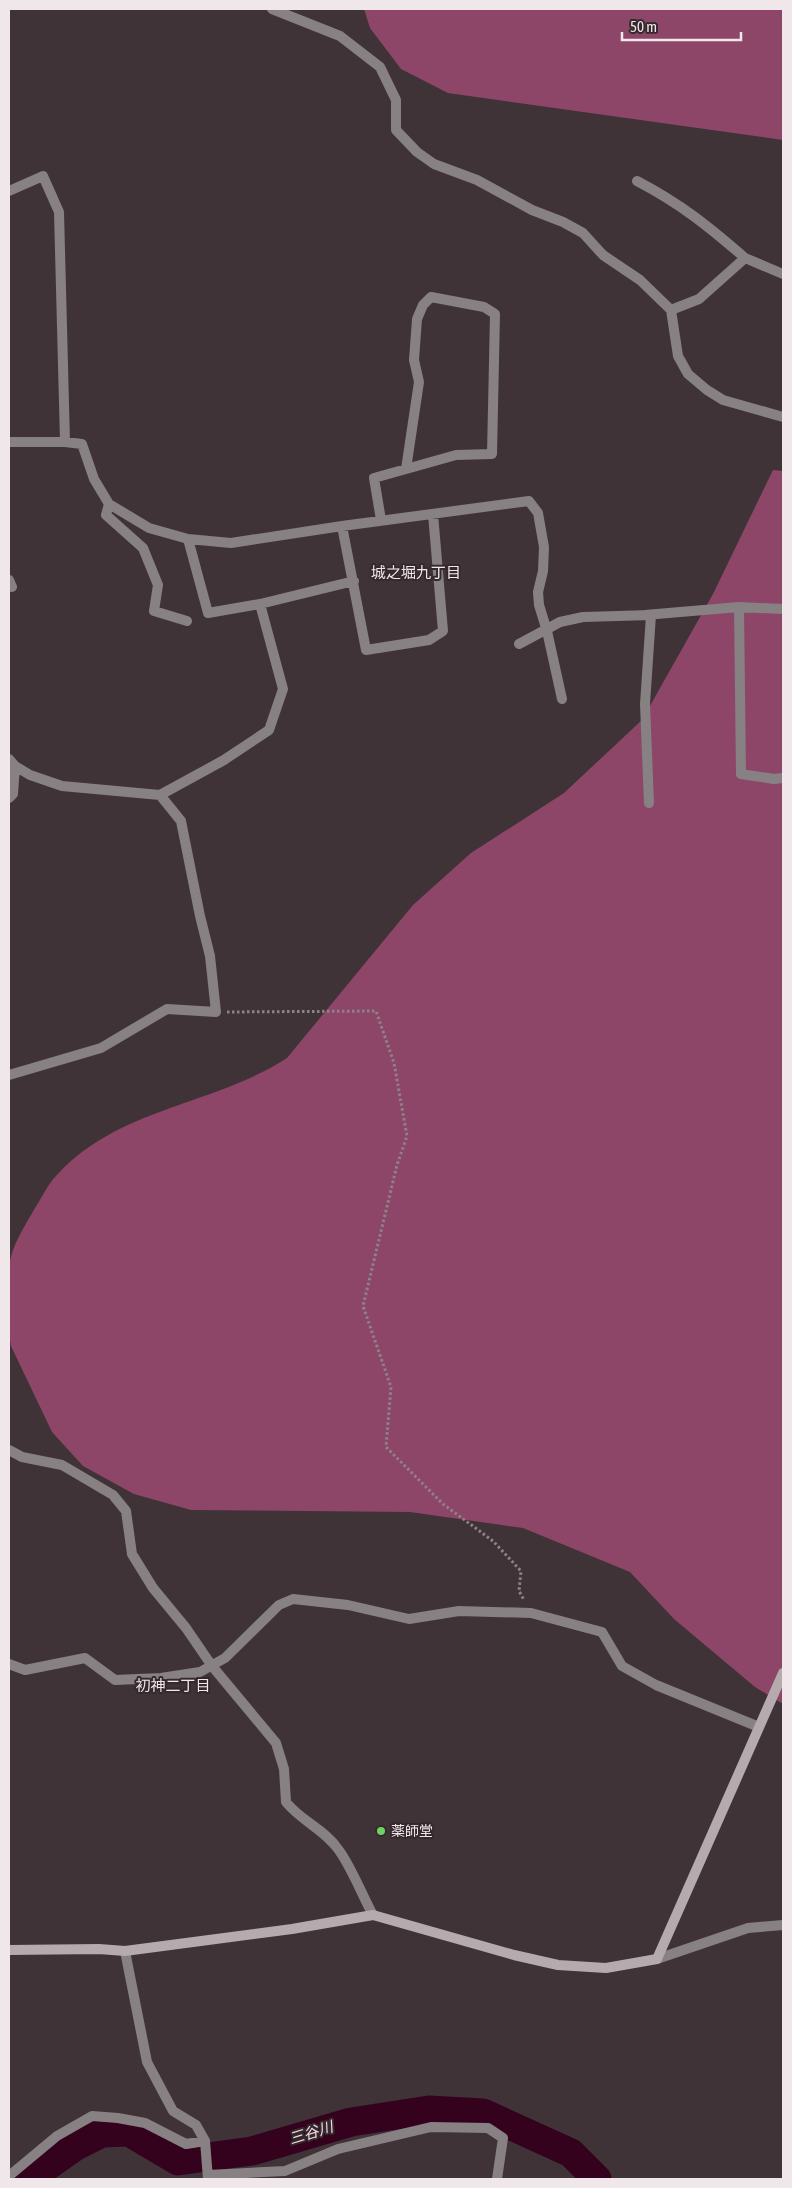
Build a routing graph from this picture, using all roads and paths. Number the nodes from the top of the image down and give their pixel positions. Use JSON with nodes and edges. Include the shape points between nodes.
{"nodes":[{"id":1,"x":272,"y":9,"type":"edge"},
{"id":2,"x":638,"y":181,"type":"dead end"},
{"id":3,"x":9,"y":191,"type":"edge"},
{"id":4,"x":744,"y":258,"type":"junction"},
{"id":5,"x":783,"y":274,"type":"edge"},
{"id":6,"x":671,"y":310,"type":"junction"},
{"id":7,"x":783,"y":417,"type":"edge"},
{"id":8,"x":9,"y":442,"type":"edge"},
{"id":9,"x":65,"y":442,"type":"junction"},
{"id":10,"x":406,"y":469,"type":"junction"},
{"id":11,"x":110,"y":504,"type":"junction"},
{"id":12,"x":433,"y":514,"type":"junction"},
{"id":13,"x":381,"y":520,"type":"junction"},
{"id":14,"x":342,"y":526,"type":"junction"},
{"id":15,"x":188,"y":539,"type":"junction"},
{"id":16,"x":354,"y":581,"type":"junction"},
{"id":17,"x":260,"y":604,"type":"junction"},
{"id":18,"x":739,"y":607,"type":"junction"},
{"id":19,"x":783,"y":609,"type":"edge"},
{"id":20,"x":651,"y":615,"type":"junction"},
{"id":21,"x":186,"y":621,"type":"dead end"},
{"id":22,"x":547,"y":631,"type":"junction"},
{"id":23,"x":519,"y":644,"type":"dead end"},
{"id":24,"x":562,"y":699,"type":"dead end"},
{"id":25,"x":12,"y":762,"type":"edge"},
{"id":26,"x":783,"y":778,"type":"edge"},
{"id":27,"x":160,"y":795,"type":"junction"},
{"id":28,"x":9,"y":798,"type":"edge"},
{"id":29,"x":648,"y":803,"type":"dead end"},
{"id":30,"x":216,"y":1012,"type":"junction"},
{"id":31,"x":9,"y":1075,"type":"edge"},
{"id":32,"x":9,"y":1450,"type":"edge"},
{"id":33,"x":532,"y":1613,"type":"junction"},
{"id":34,"x":9,"y":1664,"type":"edge"},
{"id":35,"x":212,"y":1666,"type":"junction"},
{"id":36,"x":783,"y":1673,"type":"edge"},
{"id":37,"x":760,"y":1727,"type":"junction"},
{"id":38,"x":373,"y":1915,"type":"junction"},
{"id":39,"x":783,"y":1925,"type":"edge"},
{"id":40,"x":9,"y":1950,"type":"edge"},
{"id":41,"x":125,"y":1951,"type":"junction"},
{"id":42,"x":657,"y":1959,"type":"junction"},
{"id":43,"x":205,"y":2141,"type":"junction"},
{"id":44,"x":9,"y":2176,"type":"edge"},
{"id":45,"x":208,"y":2177,"type":"edge"},
{"id":46,"x":497,"y":2179,"type":"edge"}],
"edges":[{"from":1,"to":6,"type":"street","via":[[340,36],[380,67],[396,100],[396,130],[417,152],[434,164],[477,180],[583,233],[603,255],[640,280]]},
{"from":2,"to":4,"type":"street","via":[[700,219]]},
{"from":3,"to":9,"type":"street","via":[[43,176],[59,212]]},
{"from":4,"to":5,"type":"street"},
{"from":4,"to":6,"type":"street","via":[[699,299]]},
{"from":6,"to":7,"type":"street","via":[[678,356],[688,374],[723,400]]},
{"from":8,"to":9,"type":"street"},
{"from":9,"to":11,"type":"street","via":[[82,444],[94,479]]},
{"from":10,"to":10,"type":"street","via":[[419,382],[414,360],[417,319],[422,305],[431,297],[484,307],[495,314],[492,454],[456,455]]},
{"from":10,"to":13,"type":"street","via":[[374,478]]},
{"from":11,"to":15,"type":"street","via":[[149,528]]},
{"from":11,"to":21,"type":"street","via":[[106,515],[143,548],[158,585],[154,611]]},
{"from":12,"to":13,"type":"street"},
{"from":12,"to":16,"type":"street","via":[[443,631],[430,640],[366,650]]},
{"from":12,"to":22,"type":"street","via":[[529,501],[538,513],[544,547],[538,592]]},
{"from":13,"to":14,"type":"street"},
{"from":14,"to":15,"type":"street","via":[[231,543]]},
{"from":14,"to":16,"type":"street"},
{"from":15,"to":17,"type":"street","via":[[208,613]]},
{"from":16,"to":17,"type":"street"},
{"from":17,"to":27,"type":"street","via":[[283,689],[269,730],[224,760]]},
{"from":18,"to":19,"type":"street"},
{"from":18,"to":20,"type":"street","via":[[640,615]]},
{"from":18,"to":26,"type":"street","via":[[740,774]]},
{"from":20,"to":22,"type":"street","via":[[583,617],[560,622]]},
{"from":20,"to":29,"type":"street","via":[[645,704]]},
{"from":22,"to":23,"type":"street"},
{"from":22,"to":24,"type":"street"},
{"from":25,"to":27,"type":"street","via":[[30,774],[62,786]]},
{"from":25,"to":28,"type":"street","via":[[13,794]]},
{"from":27,"to":30,"type":"street","via":[[181,821],[210,956]]},
{"from":30,"to":31,"type":"street","via":[[167,1009],[101,1048]]},
{"from":30,"to":33,"type":"path","via":[[376,1011],[394,1063],[407,1136],[363,1306],[391,1387],[386,1447],[444,1504],[494,1541],[521,1571],[519,1591]]},
{"from":32,"to":35,"type":"street","via":[[22,1457],[62,1465],[113,1495],[126,1511],[132,1554]]},
{"from":33,"to":35,"type":"street","via":[[459,1611],[410,1619],[348,1605],[294,1600],[279,1605],[225,1658]]},
{"from":33,"to":37,"type":"street","via":[[602,1632],[622,1666],[656,1685]]},
{"from":34,"to":35,"type":"street","via":[[25,1670],[85,1658],[115,1680],[161,1678],[200,1672]]},
{"from":35,"to":38,"type":"street","via":[[276,1744],[284,1769],[286,1802],[318,1827],[338,1849]]},
{"from":36,"to":37,"type":"street"},
{"from":37,"to":42,"type":"street"},
{"from":38,"to":41,"type":"street"},
{"from":38,"to":42,"type":"street","via":[[558,1965],[606,1968]]},
{"from":39,"to":42,"type":"street","via":[[748,1928]]},
{"from":40,"to":41,"type":"street"},
{"from":41,"to":43,"type":"street","via":[[147,2062],[173,2111],[196,2124]]},
{"from":43,"to":44,"type":"street","via":[[186,2144],[144,2123],[92,2116],[57,2136]]},
{"from":43,"to":45,"type":"street"},
{"from":45,"to":46,"type":"street","via":[[284,2171],[338,2149],[430,2127],[488,2128],[503,2138]]}]}
